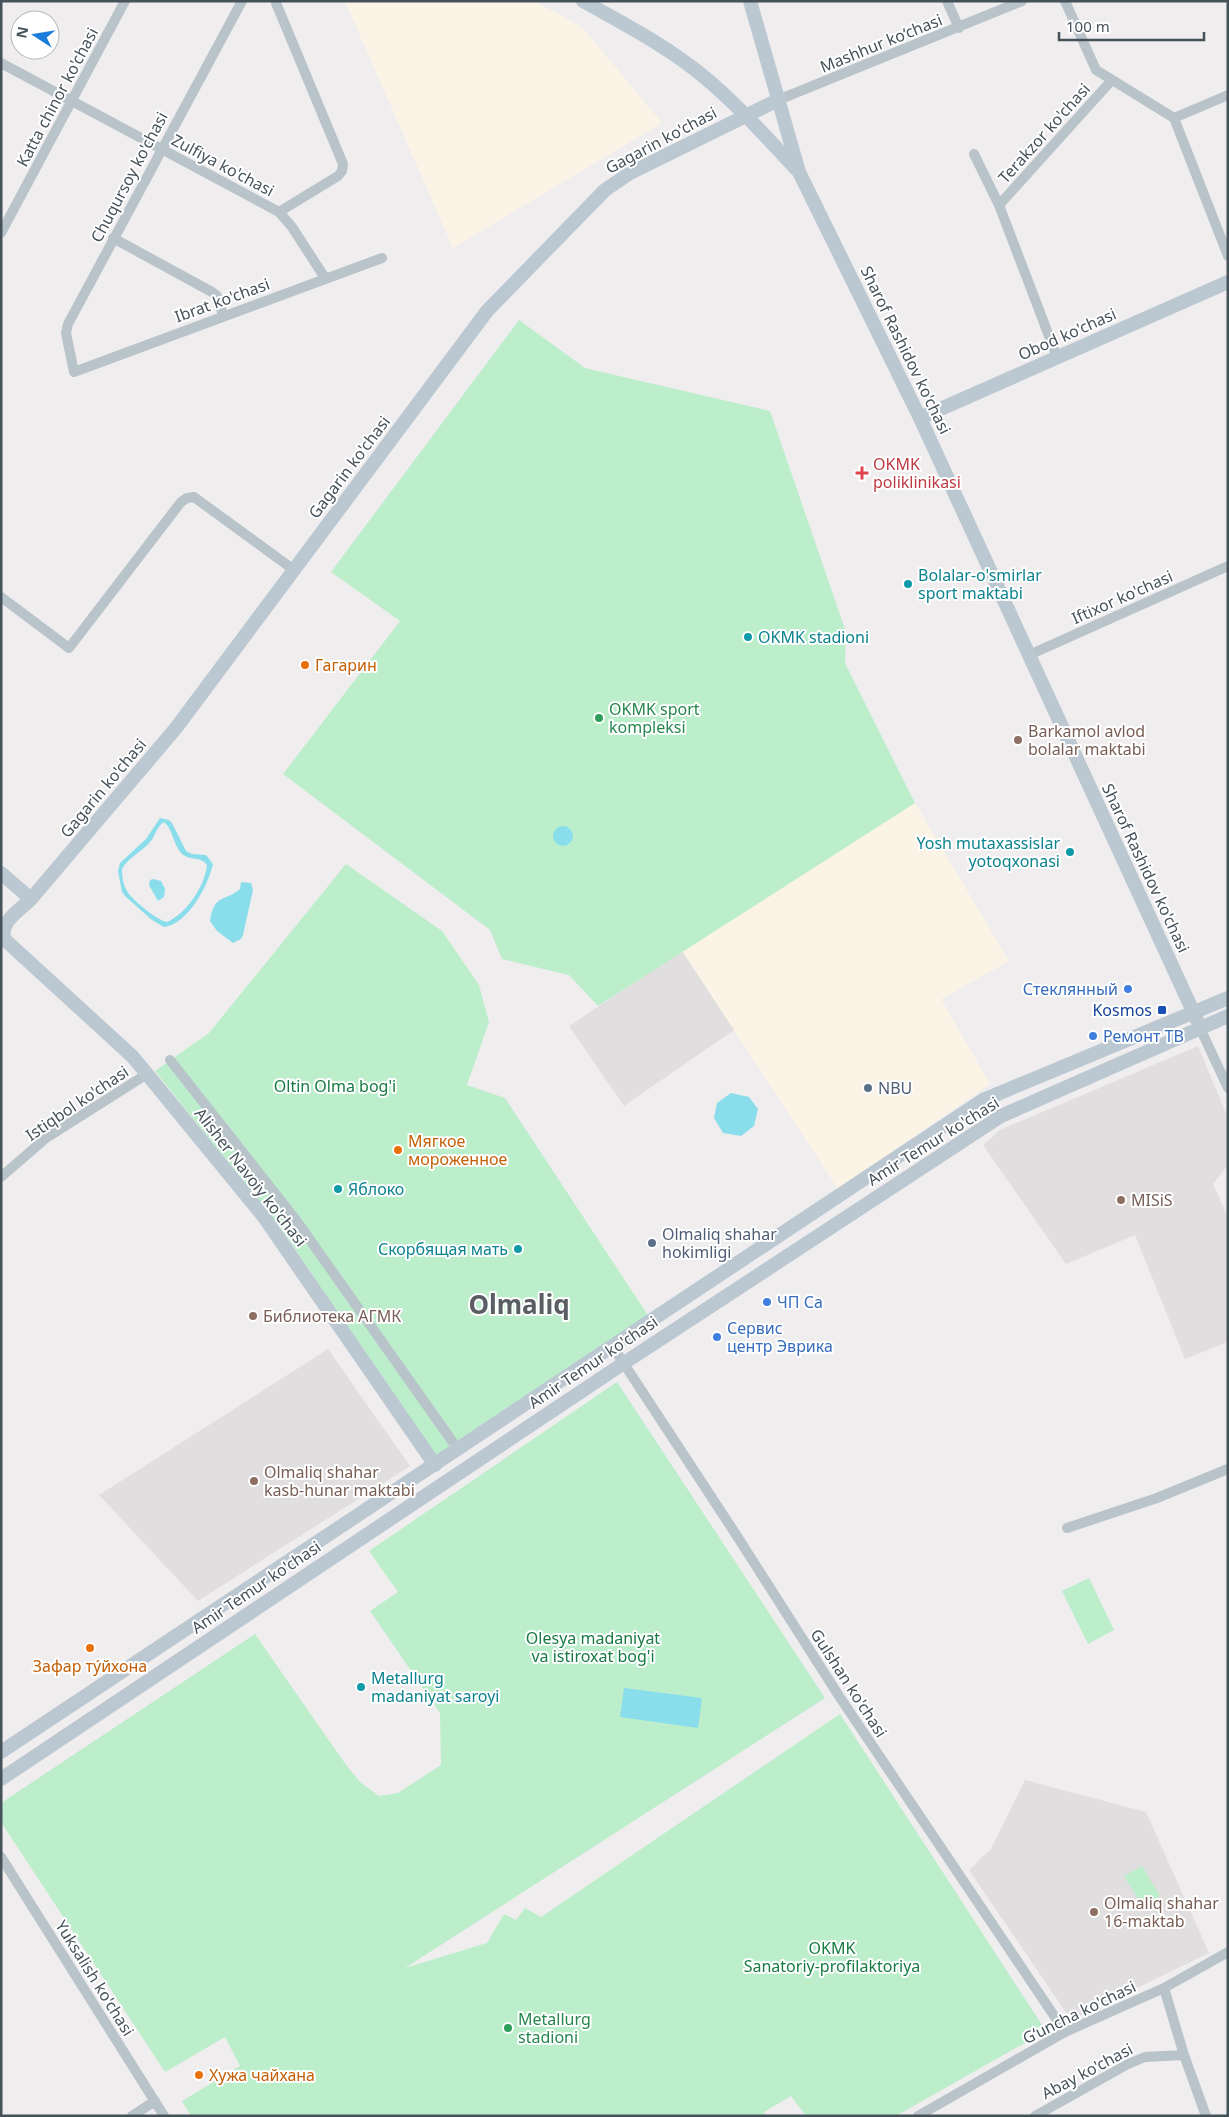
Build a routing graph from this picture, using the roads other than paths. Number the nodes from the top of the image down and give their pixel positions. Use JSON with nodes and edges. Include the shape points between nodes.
{"nodes":[{"id":1,"x":125,"y":1,"type":"edge"},
{"id":2,"x":242,"y":1,"type":"edge"},
{"id":3,"x":583,"y":1,"type":"edge"},
{"id":4,"x":750,"y":1,"type":"edge"},
{"id":5,"x":947,"y":1,"type":"edge"},
{"id":6,"x":1022,"y":1,"type":"edge"},
{"id":7,"x":1065,"y":1,"type":"edge"},
{"id":8,"x":274,"y":2,"type":"edge"},
{"id":9,"x":959,"y":28,"type":"junction"},
{"id":10,"x":1,"y":63,"type":"edge"},
{"id":11,"x":1111,"y":81,"type":"junction"},
{"id":12,"x":1228,"y":95,"type":"edge"},
{"id":13,"x":72,"y":100,"type":"junction"},
{"id":14,"x":778,"y":100,"type":"junction"},
{"id":15,"x":746,"y":115,"type":"junction"},
{"id":16,"x":1174,"y":118,"type":"junction"},
{"id":17,"x":160,"y":149,"type":"junction"},
{"id":18,"x":974,"y":154,"type":"dead end"},
{"id":19,"x":799,"y":172,"type":"junction"},
{"id":20,"x":999,"y":205,"type":"junction"},
{"id":21,"x":279,"y":212,"type":"junction"},
{"id":22,"x":1,"y":233,"type":"edge"},
{"id":23,"x":113,"y":238,"type":"junction"},
{"id":24,"x":1228,"y":256,"type":"edge"},
{"id":25,"x":382,"y":258,"type":"dead end"},
{"id":26,"x":326,"y":278,"type":"junction"},
{"id":27,"x":1228,"y":282,"type":"edge"},
{"id":28,"x":223,"y":315,"type":"junction"},
{"id":29,"x":1057,"y":357,"type":"junction"},
{"id":30,"x":74,"y":372,"type":"joint"},
{"id":31,"x":920,"y":418,"type":"junction"},
{"id":32,"x":1228,"y":566,"type":"edge"},
{"id":33,"x":294,"y":570,"type":"junction"},
{"id":34,"x":1,"y":597,"type":"edge"},
{"id":35,"x":1029,"y":655,"type":"junction"},
{"id":36,"x":1,"y":873,"type":"edge"},
{"id":37,"x":31,"y":899,"type":"junction"},
{"id":38,"x":4,"y":939,"type":"joint"},
{"id":39,"x":1228,"y":998,"type":"edge"},
{"id":40,"x":1193,"y":1012,"type":"junction"},
{"id":41,"x":1228,"y":1016,"type":"edge"},
{"id":42,"x":1200,"y":1028,"type":"junction"},
{"id":43,"x":170,"y":1060,"type":"dead end"},
{"id":44,"x":147,"y":1074,"type":"junction"},
{"id":45,"x":1228,"y":1088,"type":"edge"},
{"id":46,"x":1,"y":1178,"type":"edge"},
{"id":47,"x":614,"y":1347,"type":"junction"},
{"id":48,"x":624,"y":1363,"type":"junction"},
{"id":49,"x":452,"y":1441,"type":"dead end"},
{"id":50,"x":436,"y":1465,"type":"junction"},
{"id":51,"x":1228,"y":1469,"type":"edge"},
{"id":52,"x":350,"y":1520,"type":"junction"},
{"id":53,"x":1067,"y":1528,"type":"dead end"},
{"id":54,"x":361,"y":1538,"type":"junction"},
{"id":55,"x":195,"y":1625,"type":"junction"},
{"id":56,"x":210,"y":1639,"type":"junction"},
{"id":57,"x":1,"y":1752,"type":"edge"},
{"id":58,"x":1,"y":1778,"type":"edge"},
{"id":59,"x":1,"y":1857,"type":"edge"},
{"id":60,"x":1228,"y":1952,"type":"edge"},
{"id":61,"x":1164,"y":1988,"type":"junction"},
{"id":62,"x":1065,"y":2032,"type":"junction"},
{"id":63,"x":1184,"y":2055,"type":"junction"},
{"id":64,"x":155,"y":2101,"type":"junction"},
{"id":65,"x":1207,"y":2115,"type":"edge"},
{"id":66,"x":132,"y":2116,"type":"edge"},
{"id":67,"x":164,"y":2116,"type":"edge"},
{"id":68,"x":918,"y":2116,"type":"edge"},
{"id":69,"x":1034,"y":2116,"type":"edge"}],
"edges":[{"from":1,"to":13,"type":"street","name":"Katta chinor ko'chasi"},
{"from":2,"to":17,"type":"street","name":"Chuqursoy ko'chasi"},
{"from":3,"to":15,"type":"main road","via":[[662,47],[702,75]]},
{"from":4,"to":14,"type":"main road","name":"Sharof Rashidov ko'chasi"},
{"from":5,"to":9,"type":"street"},
{"from":6,"to":9,"type":"street","name":"Mashhur ko‘chasi"},
{"from":7,"to":11,"type":"street","name":"Terakzor ko'chasi","via":[[1096,70]]},
{"from":8,"to":21,"type":"street","via":[[343,164],[338,176]]},
{"from":9,"to":14,"type":"street","name":"Mashhur ko‘chasi"},
{"from":10,"to":13,"type":"street","name":"Zulfiya ko'chasi"},
{"from":11,"to":16,"type":"street","name":"Terakzor ko'chasi"},
{"from":11,"to":20,"type":"street","name":"Terakzor ko'chasi"},
{"from":12,"to":16,"type":"street"},
{"from":13,"to":17,"type":"street","name":"Zulfiya ko'chasi"},
{"from":13,"to":22,"type":"street","name":"Katta chinor ko'chasi"},
{"from":14,"to":15,"type":"main road","name":"Gagarin ko'chasi"},
{"from":14,"to":19,"type":"main road","name":"Sharof Rashidov ko'chasi"},
{"from":15,"to":19,"type":"main road"},
{"from":15,"to":33,"type":"main road","name":"Gagarin ko'chasi","via":[[605,190],[547,247],[487,311]]},
{"from":16,"to":24,"type":"street"},
{"from":17,"to":21,"type":"street","name":"Zulfiya ko'chasi"},
{"from":17,"to":23,"type":"street","name":"Chuqursoy ko'chasi"},
{"from":18,"to":20,"type":"street","name":"Terakzor ko'chasi"},
{"from":19,"to":31,"type":"main road","name":"Sharof Rashidov ko'chasi"},
{"from":20,"to":29,"type":"street","name":"Terakzor ko'chasi"},
{"from":21,"to":26,"type":"street","name":"Zulfiya ko'chasi"},
{"from":23,"to":28,"type":"street","via":[[212,292],[217,296]]},
{"from":23,"to":30,"type":"street","name":"Chuqursoy ko'chasi","via":[[68,324],[66,334]]},
{"from":25,"to":26,"type":"street","name":"Ibrat ko'chasi"},
{"from":26,"to":28,"type":"street","name":"Ibrat ko'chasi"},
{"from":27,"to":29,"type":"main road","name":"Obod ko'chasi"},
{"from":28,"to":30,"type":"street","name":"Ibrat ko'chasi"},
{"from":29,"to":31,"type":"main road","name":"Obod ko'chasi"},
{"from":31,"to":35,"type":"main road","name":"Sharof Rashidov ko'chasi"},
{"from":32,"to":35,"type":"street","name":"Iftixor ko'chasi"},
{"from":33,"to":34,"type":"street","via":[[194,497],[181,502],[69,648]]},
{"from":33,"to":37,"type":"main road","name":"Gagarin ko'chasi","via":[[176,728]]},
{"from":35,"to":40,"type":"main road","name":"Sharof Rashidov ko'chasi"},
{"from":36,"to":37,"type":"main road"},
{"from":37,"to":38,"type":"main road","name":"Gagarin ko'chasi","via":[[4,924]]},
{"from":38,"to":44,"type":"main road","name":"Alisher Navoiy ko'chasi","via":[[132,1056]]},
{"from":39,"to":40,"type":"main road","name":"Amir Temur ko'chasi"},
{"from":40,"to":42,"type":"main road","name":"Sharof Rashidov ko'chasi"},
{"from":40,"to":47,"type":"main road","name":"Amir Temur ko'chasi","via":[[983,1100]]},
{"from":41,"to":42,"type":"main road","name":"Amir Temur ko'chasi"},
{"from":42,"to":45,"type":"street","name":"Sharof Rashidov ko'chasi"},
{"from":42,"to":48,"type":"main road","name":"Amir Temur ko'chasi","via":[[1000,1116]]},
{"from":43,"to":49,"type":"street","via":[[296,1220]]},
{"from":44,"to":46,"type":"street","name":"Istiqbol ko'chasi","via":[[46,1138]]},
{"from":44,"to":50,"type":"main road","name":"Alisher Navoiy ko'chasi","via":[[264,1217]]},
{"from":47,"to":48,"type":"street","name":"Gulshan ko'chasi"},
{"from":47,"to":50,"type":"main road","name":"Amir Temur ko'chasi"},
{"from":48,"to":54,"type":"main road","name":"Amir Temur ko'chasi"},
{"from":48,"to":62,"type":"street","name":"Gulshan ko'chasi","via":[[839,1696]]},
{"from":50,"to":52,"type":"main road","name":"Amir Temur ko'chasi"},
{"from":51,"to":53,"type":"street","via":[[1157,1498]]},
{"from":52,"to":54,"type":"main road"},
{"from":52,"to":55,"type":"main road","name":"Amir Temur ko'chasi"},
{"from":54,"to":56,"type":"main road","name":"Amir Temur ko'chasi"},
{"from":55,"to":56,"type":"main road"},
{"from":55,"to":57,"type":"main road","name":"Amir Temur ko'chasi"},
{"from":56,"to":58,"type":"main road","name":"Amir Temur ko'chasi"},
{"from":59,"to":64,"type":"street","name":"Yuksalish ko'chasi"},
{"from":60,"to":61,"type":"street","name":"G‘uncha ko'chasi"},
{"from":61,"to":62,"type":"street","name":"G‘uncha ko'chasi"},
{"from":61,"to":63,"type":"street"},
{"from":62,"to":68,"type":"street","name":"G‘uncha ko'chasi"},
{"from":63,"to":65,"type":"street"},
{"from":63,"to":69,"type":"street","name":"Abay ko'chasi","via":[[1145,2057]]},
{"from":64,"to":66,"type":"street"},
{"from":64,"to":67,"type":"street","name":"Yuksalish ko'chasi"}]}
